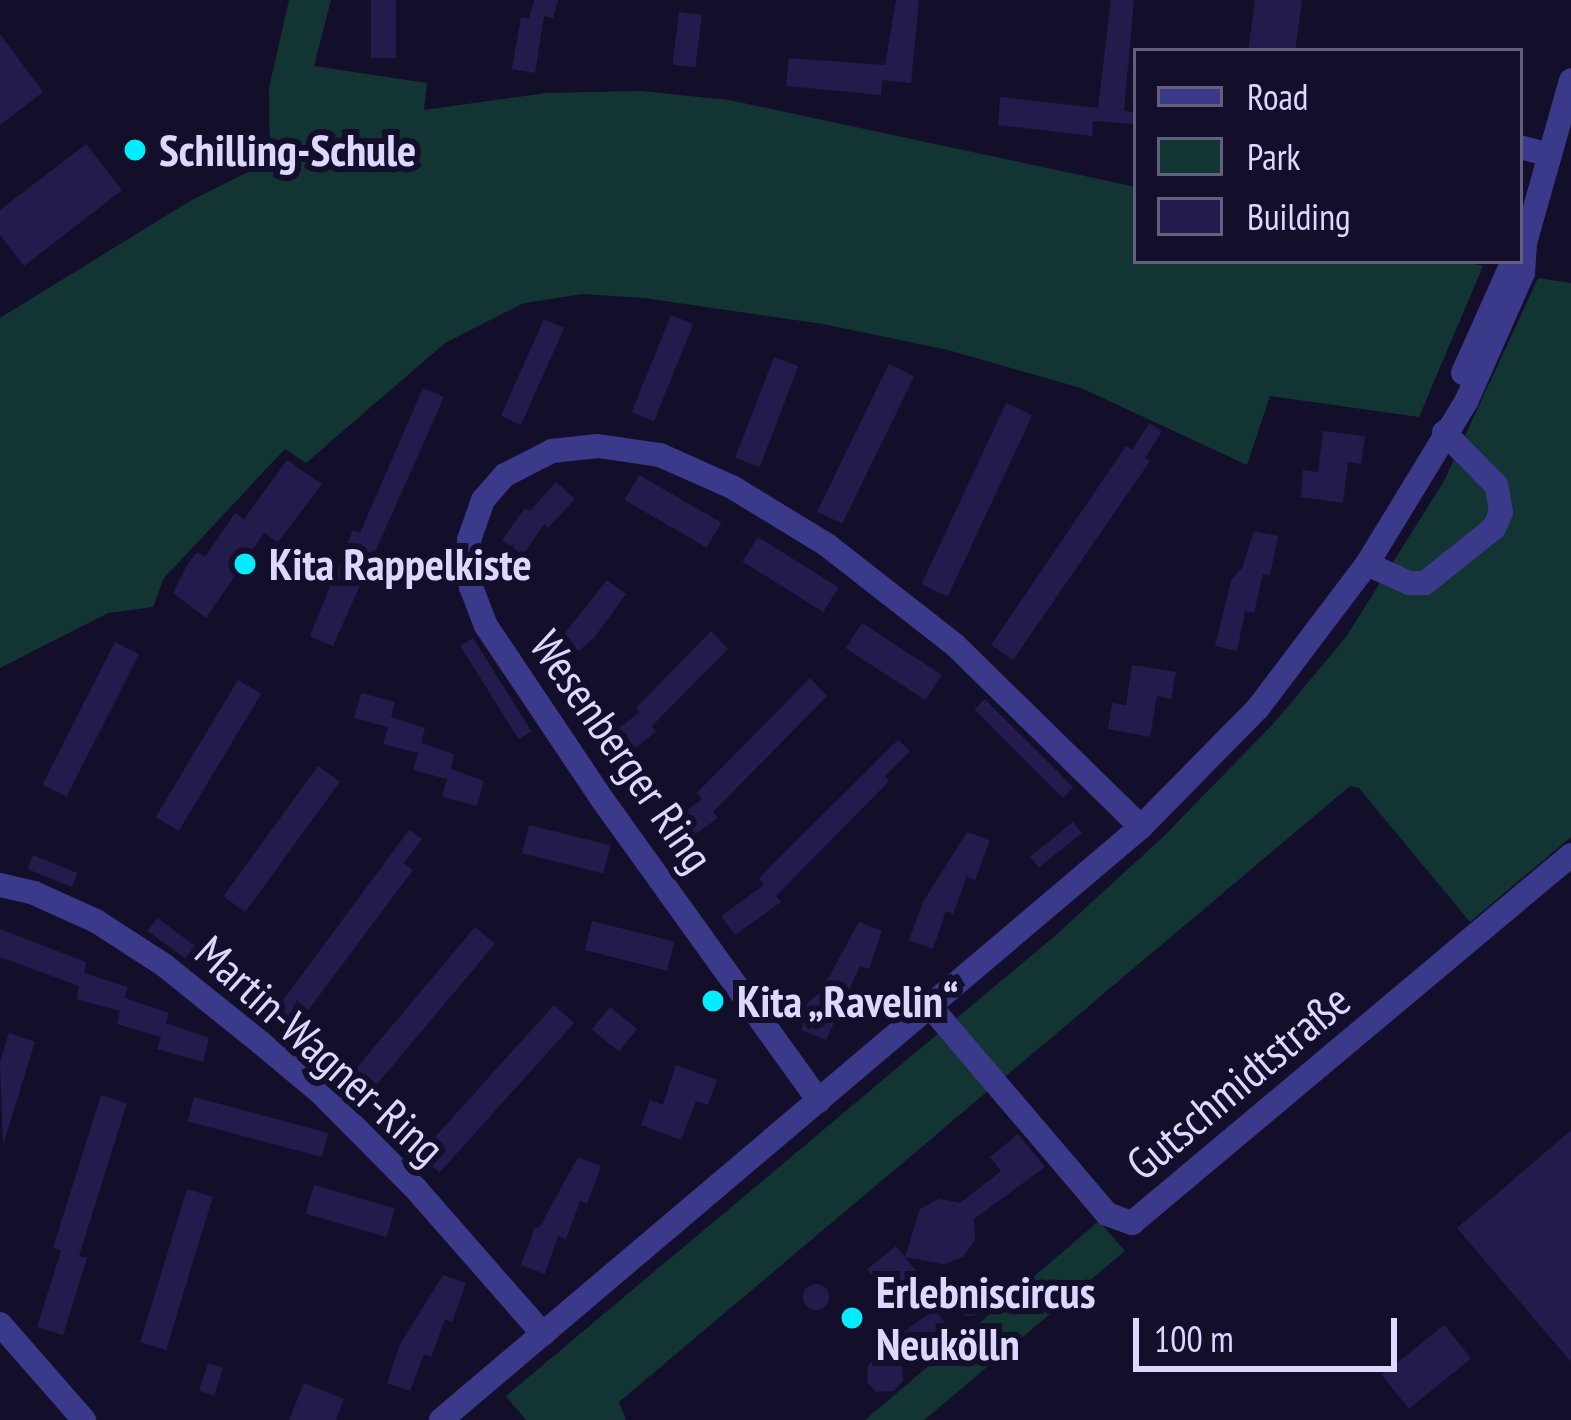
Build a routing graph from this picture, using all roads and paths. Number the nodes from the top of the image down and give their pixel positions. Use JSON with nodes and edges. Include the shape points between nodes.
{"nodes":[{"id":1,"x":1571,"y":80,"type":"edge"},
{"id":2,"x":1523,"y":148,"type":"edge"},
{"id":3,"x":1550,"y":155,"type":"junction"},
{"id":4,"x":1523,"y":239,"type":"edge"},
{"id":5,"x":1521,"y":264,"type":"edge"},
{"id":6,"x":1444,"y":432,"type":"junction"},
{"id":7,"x":1367,"y":564,"type":"junction"},
{"id":8,"x":1141,"y":827,"type":"junction"},
{"id":9,"x":1571,"y":855,"type":"edge"},
{"id":10,"x":0,"y":885,"type":"edge"},
{"id":11,"x":930,"y":1006,"type":"junction"},
{"id":12,"x":819,"y":1101,"type":"junction"},
{"id":13,"x":0,"y":1324,"type":"edge"},
{"id":14,"x":543,"y":1334,"type":"junction"},
{"id":15,"x":84,"y":1420,"type":"edge"},
{"id":16,"x":441,"y":1420,"type":"edge"}],
"edges":[{"from":1,"to":3,"type":"street"},
{"from":2,"to":3,"type":"street"},
{"from":3,"to":4,"type":"street"},
{"from":5,"to":6,"type":"street","via":[[1506,318]]},
{"from":6,"to":7,"type":"street"},
{"from":6,"to":7,"type":"street","via":[[1496,484],[1501,512],[1494,528],[1425,584]]},
{"from":7,"to":8,"type":"street","via":[[1258,708]]},
{"from":8,"to":11,"type":"street"},
{"from":8,"to":12,"type":"street","name":"Wesenberger Ring","via":[[965,653],[761,503],[681,462],[621,448],[552,451],[505,476],[483,500],[470,540],[471,587],[496,645]]},
{"from":9,"to":11,"type":"street","name":"Gutschmidtstraße","via":[[1132,1222],[1109,1217]]},
{"from":10,"to":14,"type":"street","name":"Martin-Wagner-Ring","via":[[58,902],[119,935],[274,1054],[416,1189]]},
{"from":11,"to":12,"type":"street"},
{"from":12,"to":14,"type":"street"},
{"from":13,"to":15,"type":"street"},
{"from":14,"to":16,"type":"street"}]}
